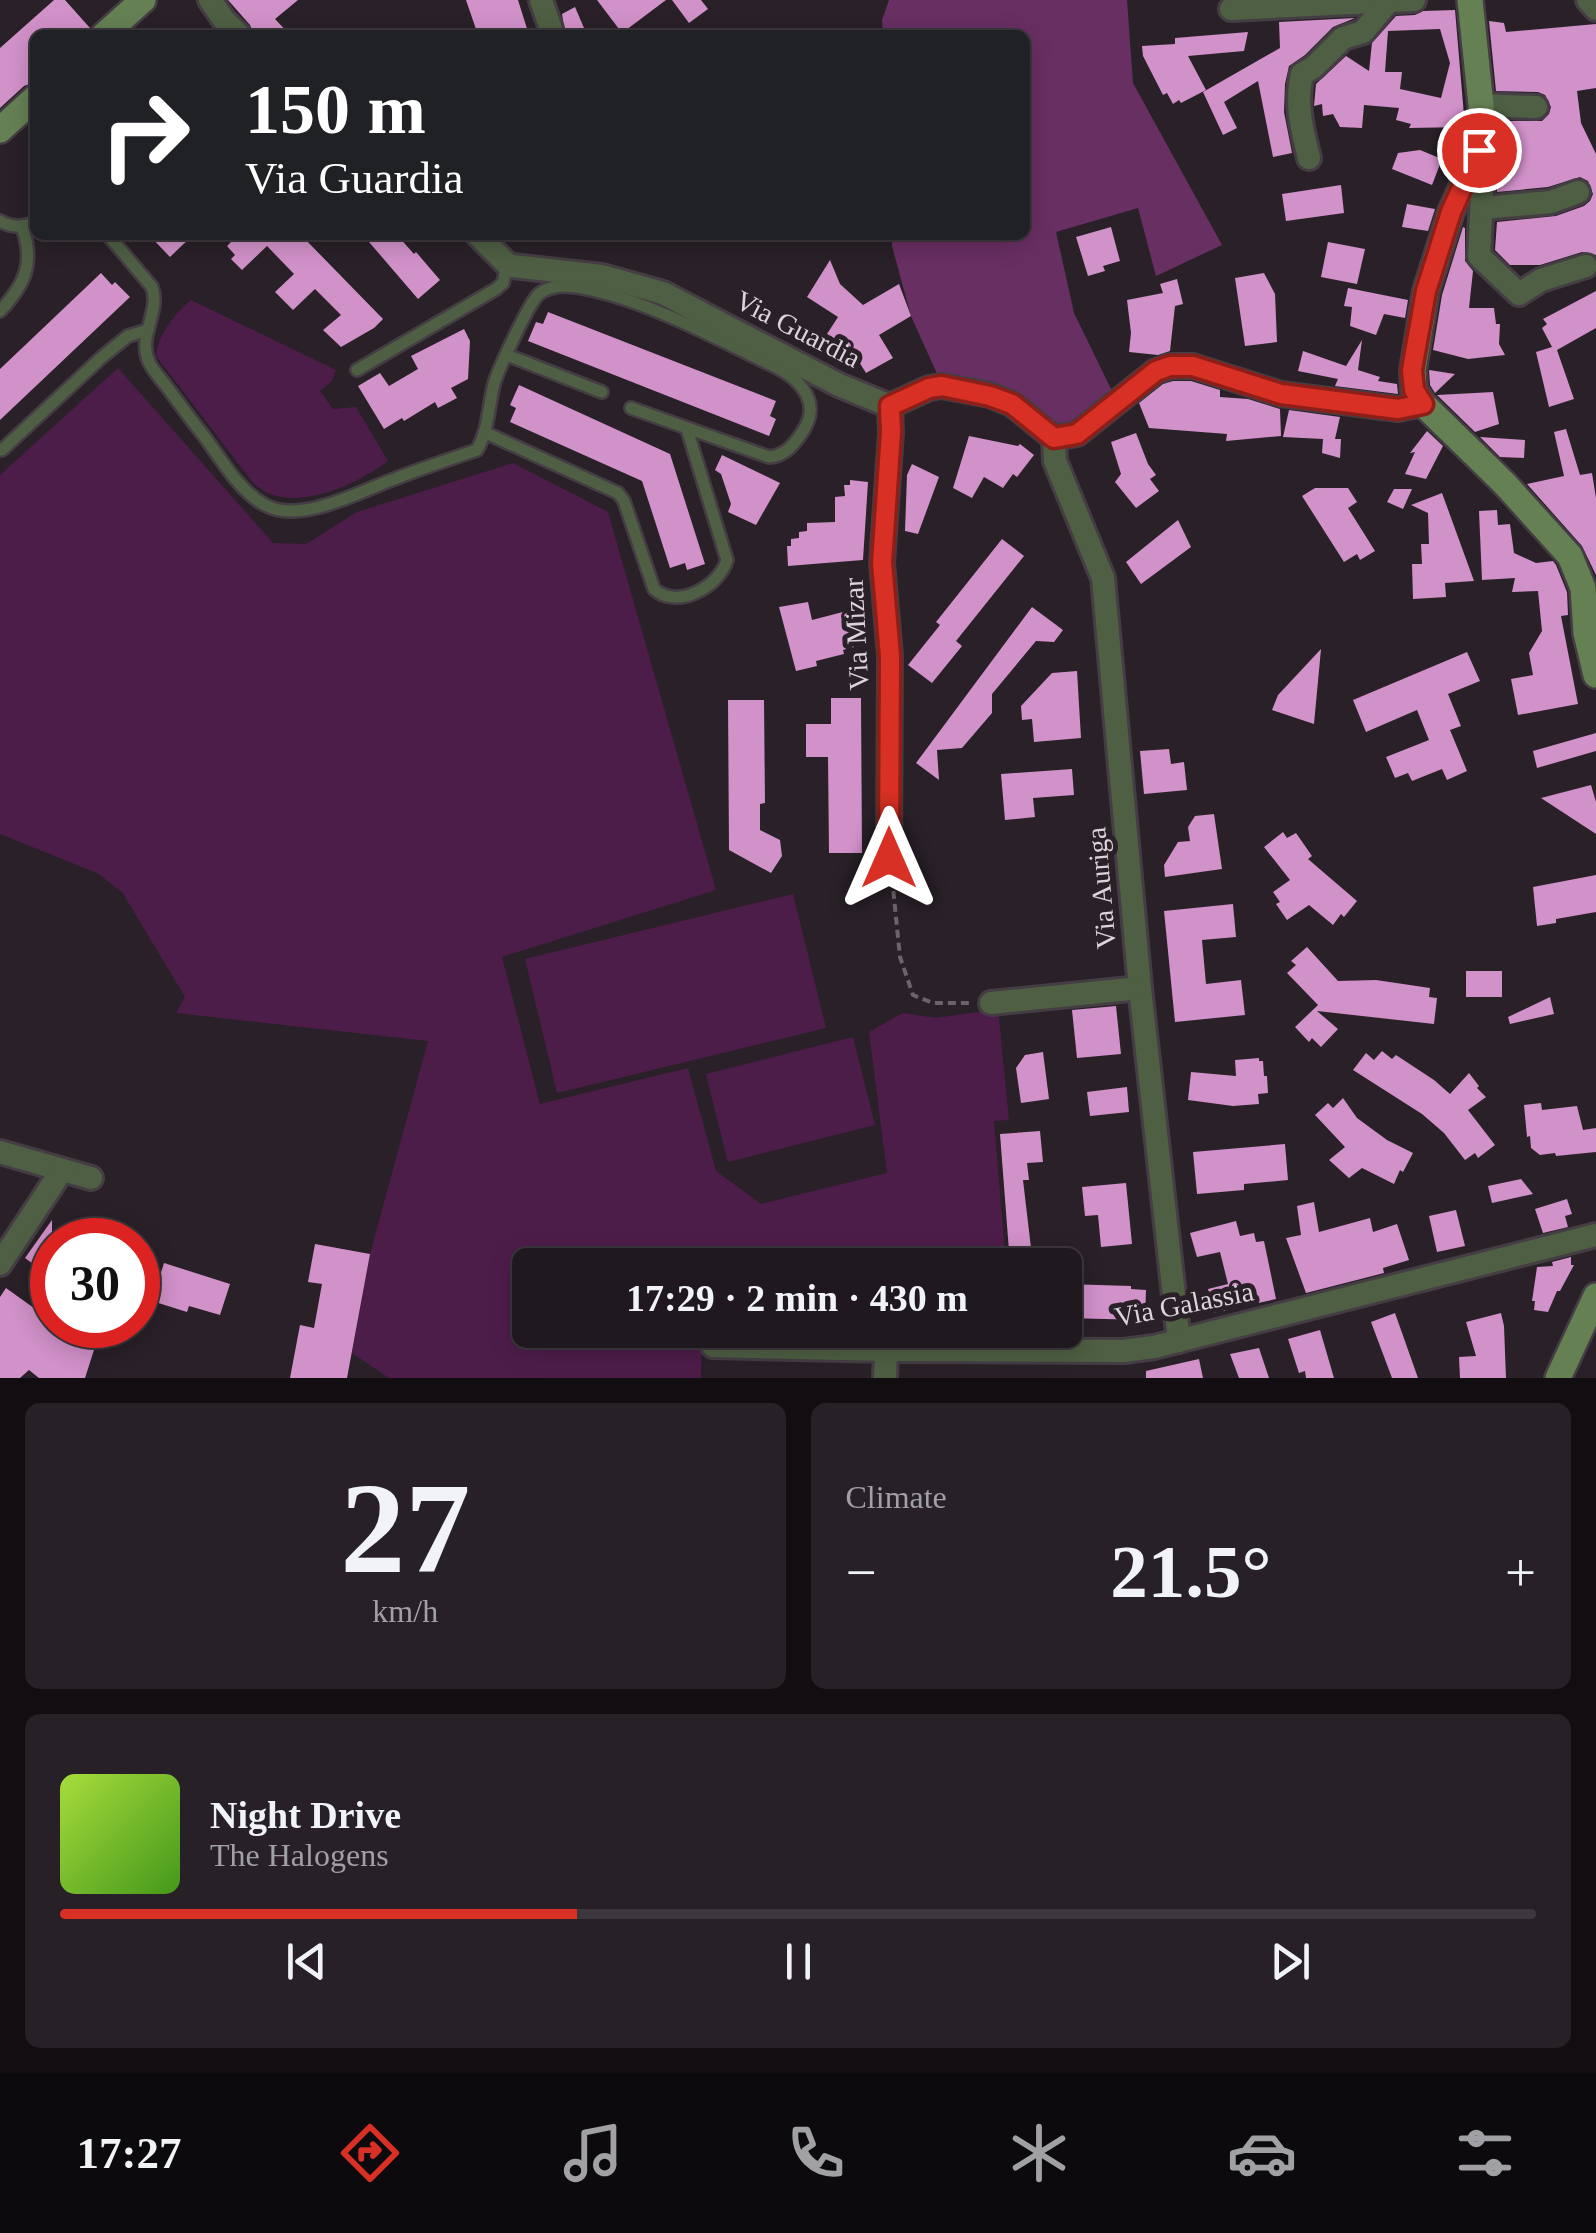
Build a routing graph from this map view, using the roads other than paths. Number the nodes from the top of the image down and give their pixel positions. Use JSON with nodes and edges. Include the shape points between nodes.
{"nodes":[{"id":1,"x":144,"y":0,"type":"edge"},
{"id":2,"x":210,"y":0,"type":"edge"},
{"id":3,"x":541,"y":0,"type":"edge"},
{"id":4,"x":1414,"y":0,"type":"edge"},
{"id":5,"x":1588,"y":0,"type":"edge"},
{"id":6,"x":1388,"y":2,"type":"edge"},
{"id":7,"x":1470,"y":6,"type":"edge"},
{"id":8,"x":1231,"y":8,"type":"dead end"},
{"id":9,"x":1596,"y":10,"type":"edge"},
{"id":10,"x":551,"y":29,"type":"dead end"},
{"id":11,"x":110,"y":30,"type":"edge"},
{"id":12,"x":235,"y":30,"type":"edge"},
{"id":13,"x":30,"y":103,"type":"edge"},
{"id":14,"x":1480,"y":105,"type":"junction"},
{"id":15,"x":1536,"y":107,"type":"dead end"},
{"id":16,"x":0,"y":130,"type":"edge"},
{"id":17,"x":1479,"y":150,"type":"junction"},
{"id":18,"x":1309,"y":158,"type":"dead end"},
{"id":19,"x":1578,"y":192,"type":"dead end"},
{"id":20,"x":1482,"y":208,"type":"junction"},
{"id":21,"x":0,"y":221,"type":"edge"},
{"id":22,"x":29,"y":225,"type":"edge"},
{"id":23,"x":112,"y":240,"type":"edge"},
{"id":24,"x":483,"y":240,"type":"edge"},
{"id":25,"x":507,"y":264,"type":"junction"},
{"id":26,"x":1586,"y":266,"type":"dead end"},
{"id":27,"x":0,"y":311,"type":"edge"},
{"id":28,"x":148,"y":330,"type":"junction"},
{"id":29,"x":508,"y":355,"type":"junction"},
{"id":30,"x":357,"y":370,"type":"dead end"},
{"id":31,"x":602,"y":392,"type":"dead end"},
{"id":32,"x":1423,"y":404,"type":"junction"},
{"id":33,"x":890,"y":406,"type":"junction"},
{"id":34,"x":631,"y":408,"type":"dead end"},
{"id":35,"x":687,"y":429,"type":"junction"},
{"id":36,"x":486,"y":432,"type":"junction"},
{"id":37,"x":1054,"y":438,"type":"junction"},
{"id":38,"x":2,"y":450,"type":"edge"},
{"id":39,"x":1590,"y":608,"type":"edge"},
{"id":40,"x":1594,"y":669,"type":"edge"},
{"id":41,"x":889,"y":858,"type":"road end"},
{"id":42,"x":1140,"y":988,"type":"junction"},
{"id":43,"x":991,"y":1003,"type":"road end"},
{"id":44,"x":0,"y":1152,"type":"edge"},
{"id":45,"x":62,"y":1170,"type":"junction"},
{"id":46,"x":90,"y":1178,"type":"dead end"},
{"id":47,"x":1596,"y":1235,"type":"edge"},
{"id":48,"x":0,"y":1264,"type":"edge"},
{"id":49,"x":1596,"y":1296,"type":"edge"},
{"id":50,"x":1179,"y":1341,"type":"junction"},
{"id":51,"x":800,"y":1348,"type":"edge"},
{"id":52,"x":886,"y":1350,"type":"junction"},
{"id":53,"x":886,"y":1378,"type":"edge"},
{"id":54,"x":1558,"y":1378,"type":"edge"}],
"edges":[{"from":1,"to":11,"type":"main road"},
{"from":2,"to":12,"type":"street"},
{"from":3,"to":10,"type":"street"},
{"from":4,"to":6,"type":"street"},
{"from":5,"to":9,"type":"street"},
{"from":6,"to":8,"type":"street"},
{"from":6,"to":18,"type":"street","via":[[1363,32],[1343,38],[1302,74],[1299,119]]},
{"from":7,"to":14,"type":"main road"},
{"from":13,"to":16,"type":"main road"},
{"from":14,"to":15,"type":"street"},
{"from":14,"to":17,"type":"main road"},
{"from":17,"to":20,"type":"street"},
{"from":17,"to":32,"type":"main road","via":[[1426,291],[1412,370]]},
{"from":19,"to":20,"type":"street","via":[[1552,202]]},
{"from":20,"to":26,"type":"street","via":[[1479,256],[1519,294]]},
{"from":21,"to":22,"type":"lane"},
{"from":22,"to":27,"type":"lane","via":[[24,280]]},
{"from":23,"to":28,"type":"lane","via":[[152,287]]},
{"from":24,"to":25,"type":"street"},
{"from":25,"to":30,"type":"lane","via":[[496,289]]},
{"from":25,"to":33,"type":"street","name":"Via Guardia","via":[[651,289]]},
{"from":28,"to":36,"type":"lane","via":[[150,363],[228,470],[252,496],[279,510],[344,500],[477,450]]},
{"from":28,"to":38,"type":"lane","via":[[102,356]]},
{"from":29,"to":31,"type":"lane"},
{"from":29,"to":35,"type":"lane","via":[[538,295],[570,287],[707,332],[782,371],[805,392],[812,416],[778,456]]},
{"from":29,"to":36,"type":"lane","via":[[494,382]]},
{"from":32,"to":37,"type":"street","via":[[1398,409],[1281,394],[1193,366],[1170,366],[1077,434]]},
{"from":32,"to":39,"type":"main road","via":[[1570,556]]},
{"from":33,"to":37,"type":"street","via":[[929,388],[958,389],[1012,404]]},
{"from":33,"to":41,"type":"street","name":"Via Mizar","via":[[882,563],[890,656]]},
{"from":34,"to":35,"type":"lane"},
{"from":35,"to":36,"type":"lane","via":[[727,560],[711,583],[676,598],[654,589],[618,493]]},
{"from":37,"to":42,"type":"street","name":"Via Auriga","via":[[1055,461],[1103,578]]},
{"from":39,"to":40,"type":"main road","via":[[1586,633]]},
{"from":42,"to":43,"type":"street"},
{"from":42,"to":50,"type":"street","name":"Via Auriga"},
{"from":44,"to":45,"type":"street"},
{"from":45,"to":46,"type":"street"},
{"from":45,"to":48,"type":"street"},
{"from":47,"to":50,"type":"street","name":"Via Galassia"},
{"from":49,"to":54,"type":"main road"},
{"from":50,"to":52,"type":"street","name":"Via Galassia","via":[[1124,1350]]},
{"from":51,"to":52,"type":"street","name":"Via Galassia"},
{"from":52,"to":53,"type":"street"}]}
